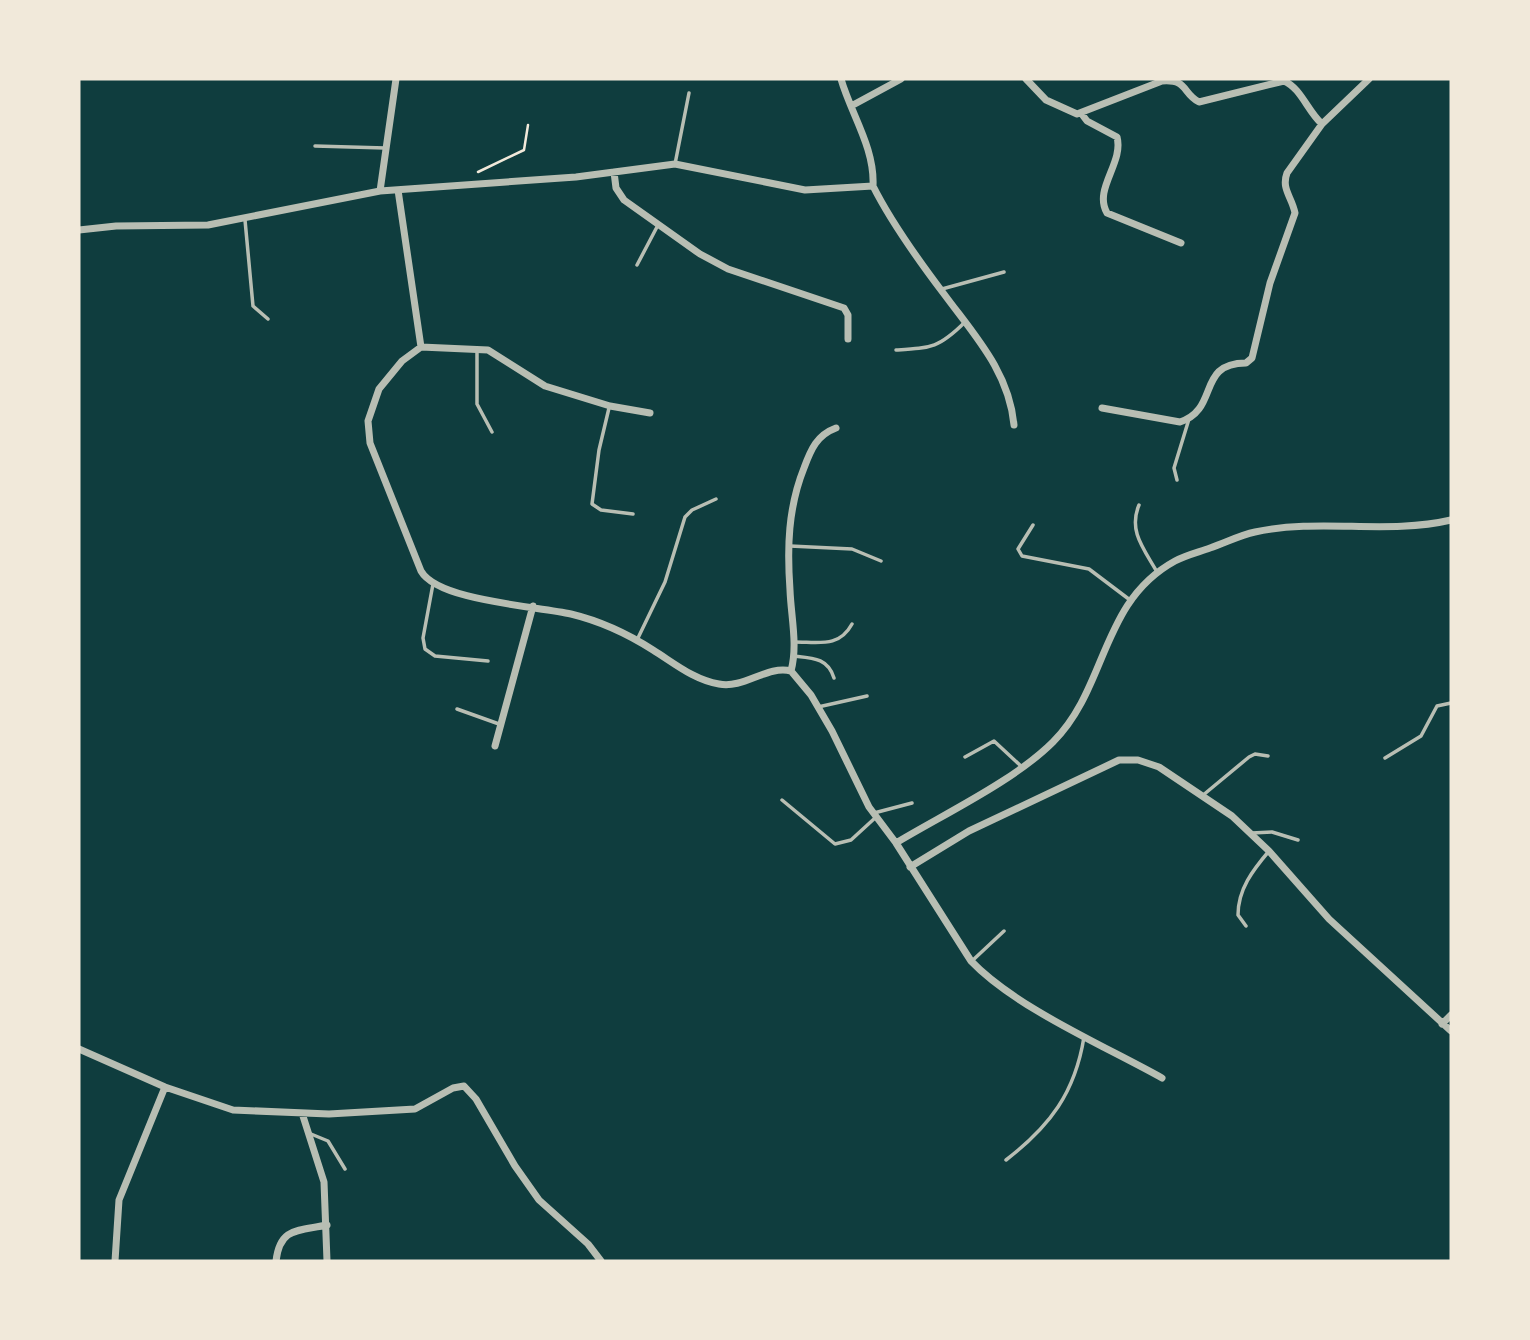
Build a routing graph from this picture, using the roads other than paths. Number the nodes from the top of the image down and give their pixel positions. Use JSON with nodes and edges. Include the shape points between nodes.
{"nodes":[{"id":1,"x":396,"y":79,"type":"edge"},
{"id":2,"x":841,"y":79,"type":"edge"},
{"id":3,"x":901,"y":79,"type":"edge"},
{"id":4,"x":1026,"y":79,"type":"edge"},
{"id":5,"x":1369,"y":79,"type":"edge"},
{"id":6,"x":689,"y":93,"type":"dead end"},
{"id":7,"x":853,"y":105,"type":"junction"},
{"id":8,"x":1081,"y":113,"type":"junction"},
{"id":9,"x":1322,"y":124,"type":"junction"},
{"id":10,"x":315,"y":146,"type":"dead end"},
{"id":11,"x":385,"y":148,"type":"junction"},
{"id":12,"x":675,"y":164,"type":"junction"},
{"id":13,"x":614,"y":172,"type":"junction"},
{"id":14,"x":873,"y":186,"type":"junction"},
{"id":15,"x":398,"y":190,"type":"junction"},
{"id":16,"x":380,"y":191,"type":"junction"},
{"id":17,"x":245,"y":220,"type":"junction"},
{"id":18,"x":657,"y":225,"type":"junction"},
{"id":19,"x":79,"y":230,"type":"edge"},
{"id":20,"x":1181,"y":243,"type":"dead end"},
{"id":21,"x":637,"y":265,"type":"dead end"},
{"id":22,"x":1004,"y":272,"type":"dead end"},
{"id":23,"x":940,"y":289,"type":"junction"},
{"id":24,"x":268,"y":319,"type":"dead end"},
{"id":25,"x":965,"y":322,"type":"junction"},
{"id":26,"x":848,"y":339,"type":"dead end"},
{"id":27,"x":421,"y":347,"type":"junction"},
{"id":28,"x":477,"y":349,"type":"junction"},
{"id":29,"x":896,"y":350,"type":"dead end"},
{"id":30,"x":610,"y":406,"type":"junction"},
{"id":31,"x":1102,"y":408,"type":"dead end"},
{"id":32,"x":650,"y":413,"type":"dead end"},
{"id":33,"x":1189,"y":419,"type":"junction"},
{"id":34,"x":1014,"y":425,"type":"dead end"},
{"id":35,"x":836,"y":428,"type":"dead end"},
{"id":36,"x":492,"y":432,"type":"dead end"},
{"id":37,"x":1177,"y":480,"type":"dead end"},
{"id":38,"x":716,"y":499,"type":"dead end"},
{"id":39,"x":1139,"y":505,"type":"dead end"},
{"id":40,"x":633,"y":514,"type":"dead end"},
{"id":41,"x":1451,"y":520,"type":"edge"},
{"id":42,"x":1033,"y":525,"type":"dead end"},
{"id":43,"x":788,"y":546,"type":"junction"},
{"id":44,"x":881,"y":561,"type":"dead end"},
{"id":45,"x":1158,"y":573,"type":"junction"},
{"id":46,"x":433,"y":584,"type":"junction"},
{"id":47,"x":1130,"y":600,"type":"junction"},
{"id":48,"x":533,"y":606,"type":"junction"},
{"id":49,"x":852,"y":624,"type":"dead end"},
{"id":50,"x":637,"y":640,"type":"junction"},
{"id":51,"x":794,"y":642,"type":"junction"},
{"id":52,"x":794,"y":656,"type":"junction"},
{"id":53,"x":488,"y":661,"type":"dead end"},
{"id":54,"x":791,"y":671,"type":"junction"},
{"id":55,"x":834,"y":678,"type":"dead end"},
{"id":56,"x":867,"y":696,"type":"dead end"},
{"id":57,"x":1451,"y":703,"type":"edge"},
{"id":58,"x":818,"y":707,"type":"junction"},
{"id":59,"x":457,"y":709,"type":"dead end"},
{"id":60,"x":501,"y":725,"type":"junction"},
{"id":61,"x":495,"y":746,"type":"dead end"},
{"id":62,"x":1268,"y":756,"type":"dead end"},
{"id":63,"x":965,"y":757,"type":"dead end"},
{"id":64,"x":1385,"y":758,"type":"dead end"},
{"id":65,"x":1022,"y":767,"type":"junction"},
{"id":66,"x":1202,"y":796,"type":"junction"},
{"id":67,"x":782,"y":800,"type":"dead end"},
{"id":68,"x":912,"y":803,"type":"dead end"},
{"id":69,"x":875,"y":814,"type":"junction"},
{"id":70,"x":1252,"y":833,"type":"junction"},
{"id":71,"x":1298,"y":840,"type":"dead end"},
{"id":72,"x":896,"y":843,"type":"junction"},
{"id":73,"x":1269,"y":851,"type":"junction"},
{"id":74,"x":908,"y":865,"type":"junction"},
{"id":75,"x":1246,"y":926,"type":"dead end"},
{"id":76,"x":1004,"y":931,"type":"dead end"},
{"id":77,"x":971,"y":961,"type":"junction"},
{"id":78,"x":1451,"y":1015,"type":"edge"},
{"id":79,"x":1442,"y":1024,"type":"junction"},
{"id":80,"x":1451,"y":1031,"type":"edge"},
{"id":81,"x":1084,"y":1035,"type":"junction"},
{"id":82,"x":79,"y":1049,"type":"edge"},
{"id":83,"x":1162,"y":1078,"type":"dead end"},
{"id":84,"x":165,"y":1087,"type":"junction"},
{"id":85,"x":302,"y":1113,"type":"junction"},
{"id":86,"x":311,"y":1134,"type":"junction"},
{"id":87,"x":1006,"y":1160,"type":"dead end"},
{"id":88,"x":345,"y":1169,"type":"dead end"},
{"id":89,"x":327,"y":1225,"type":"junction"},
{"id":90,"x":115,"y":1261,"type":"edge"},
{"id":91,"x":276,"y":1261,"type":"edge"},
{"id":92,"x":327,"y":1261,"type":"edge"},
{"id":93,"x":601,"y":1261,"type":"edge"}],
"edges":[{"from":1,"to":11,"type":"street"},
{"from":2,"to":7,"type":"street"},
{"from":3,"to":7,"type":"street"},
{"from":4,"to":8,"type":"street","via":[[1046,100]]},
{"from":5,"to":9,"type":"street"},
{"from":6,"to":12,"type":"lane"},
{"from":7,"to":14,"type":"street","via":[[874,173]]},
{"from":8,"to":9,"type":"street","via":[[1162,81],[1174,80],[1199,102],[1284,81],[1295,88]]},
{"from":8,"to":20,"type":"street","via":[[1117,137],[1118,150],[1103,195],[1107,213]]},
{"from":9,"to":33,"type":"street","via":[[1284,182],[1295,213],[1270,283],[1252,358],[1220,367]]},
{"from":10,"to":11,"type":"lane"},
{"from":11,"to":16,"type":"street"},
{"from":12,"to":13,"type":"street"},
{"from":12,"to":14,"type":"street","via":[[805,190]]},
{"from":13,"to":15,"type":"street"},
{"from":13,"to":18,"type":"street","via":[[618,194]]},
{"from":14,"to":23,"type":"street"},
{"from":15,"to":16,"type":"street"},
{"from":15,"to":27,"type":"street"},
{"from":16,"to":17,"type":"street"},
{"from":17,"to":19,"type":"street"},
{"from":17,"to":24,"type":"lane","via":[[253,306]]},
{"from":18,"to":21,"type":"lane"},
{"from":18,"to":26,"type":"street","via":[[727,269],[844,308]]},
{"from":22,"to":23,"type":"lane"},
{"from":23,"to":25,"type":"street"},
{"from":25,"to":29,"type":"lane","via":[[941,344]]},
{"from":25,"to":34,"type":"street","via":[[999,371]]},
{"from":27,"to":28,"type":"street"},
{"from":27,"to":46,"type":"street","via":[[402,361],[379,389],[368,421],[370,443],[421,571]]},
{"from":28,"to":30,"type":"street","via":[[495,353],[545,386]]},
{"from":28,"to":36,"type":"lane","via":[[477,404]]},
{"from":30,"to":32,"type":"street"},
{"from":30,"to":40,"type":"lane","via":[[592,504],[601,510]]},
{"from":31,"to":33,"type":"street","via":[[1180,422]]},
{"from":33,"to":37,"type":"lane","via":[[1174,468]]},
{"from":35,"to":43,"type":"street","via":[[823,433],[808,455],[796,487]]},
{"from":38,"to":50,"type":"lane","via":[[685,517],[665,582]]},
{"from":39,"to":45,"type":"lane","via":[[1134,531]]},
{"from":41,"to":45,"type":"street","via":[[1422,527],[1292,527],[1254,532],[1176,560]]},
{"from":42,"to":47,"type":"lane","via":[[1018,549],[1022,555],[1089,569]]},
{"from":43,"to":44,"type":"lane","via":[[852,548]]},
{"from":43,"to":51,"type":"street"},
{"from":45,"to":47,"type":"street"},
{"from":46,"to":48,"type":"street"},
{"from":46,"to":53,"type":"lane","via":[[425,649],[435,656]]},
{"from":47,"to":65,"type":"street","via":[[1078,710],[1054,742]]},
{"from":48,"to":50,"type":"street","via":[[599,623]]},
{"from":48,"to":60,"type":"street"},
{"from":49,"to":51,"type":"lane","via":[[838,642]]},
{"from":50,"to":54,"type":"street","via":[[678,667],[718,684]]},
{"from":51,"to":52,"type":"street"},
{"from":52,"to":54,"type":"street"},
{"from":52,"to":55,"type":"lane","via":[[823,661]]},
{"from":54,"to":58,"type":"street"},
{"from":56,"to":58,"type":"lane"},
{"from":57,"to":64,"type":"lane","via":[[1437,706],[1420,736]]},
{"from":58,"to":69,"type":"street"},
{"from":59,"to":60,"type":"lane"},
{"from":60,"to":61,"type":"street"},
{"from":62,"to":66,"type":"lane","via":[[1249,757]]},
{"from":63,"to":65,"type":"lane","via":[[995,741]]},
{"from":65,"to":72,"type":"street"},
{"from":66,"to":70,"type":"street"},
{"from":66,"to":74,"type":"street","via":[[1159,767],[1119,760]]},
{"from":67,"to":69,"type":"lane","via":[[835,844],[856,835]]},
{"from":68,"to":69,"type":"lane"},
{"from":69,"to":72,"type":"street"},
{"from":70,"to":71,"type":"lane","via":[[1272,832]]},
{"from":70,"to":73,"type":"street"},
{"from":72,"to":74,"type":"street"},
{"from":73,"to":75,"type":"lane","via":[[1242,891],[1238,915]]},
{"from":73,"to":79,"type":"street","via":[[1329,919]]},
{"from":74,"to":77,"type":"street"},
{"from":76,"to":77,"type":"lane"},
{"from":77,"to":81,"type":"street"},
{"from":78,"to":79,"type":"street"},
{"from":79,"to":80,"type":"street"},
{"from":81,"to":83,"type":"street"},
{"from":81,"to":87,"type":"lane","via":[[1077,1067],[1048,1125]]},
{"from":82,"to":84,"type":"street"},
{"from":84,"to":85,"type":"street","via":[[221,1108]]},
{"from":84,"to":90,"type":"street","via":[[120,1200]]},
{"from":85,"to":86,"type":"street"},
{"from":85,"to":93,"type":"street","via":[[415,1110],[464,1086],[539,1200]]},
{"from":86,"to":88,"type":"lane","via":[[328,1141]]},
{"from":86,"to":89,"type":"street","via":[[324,1182]]},
{"from":89,"to":91,"type":"street","via":[[286,1235],[280,1240]]},
{"from":89,"to":92,"type":"street"}]}
